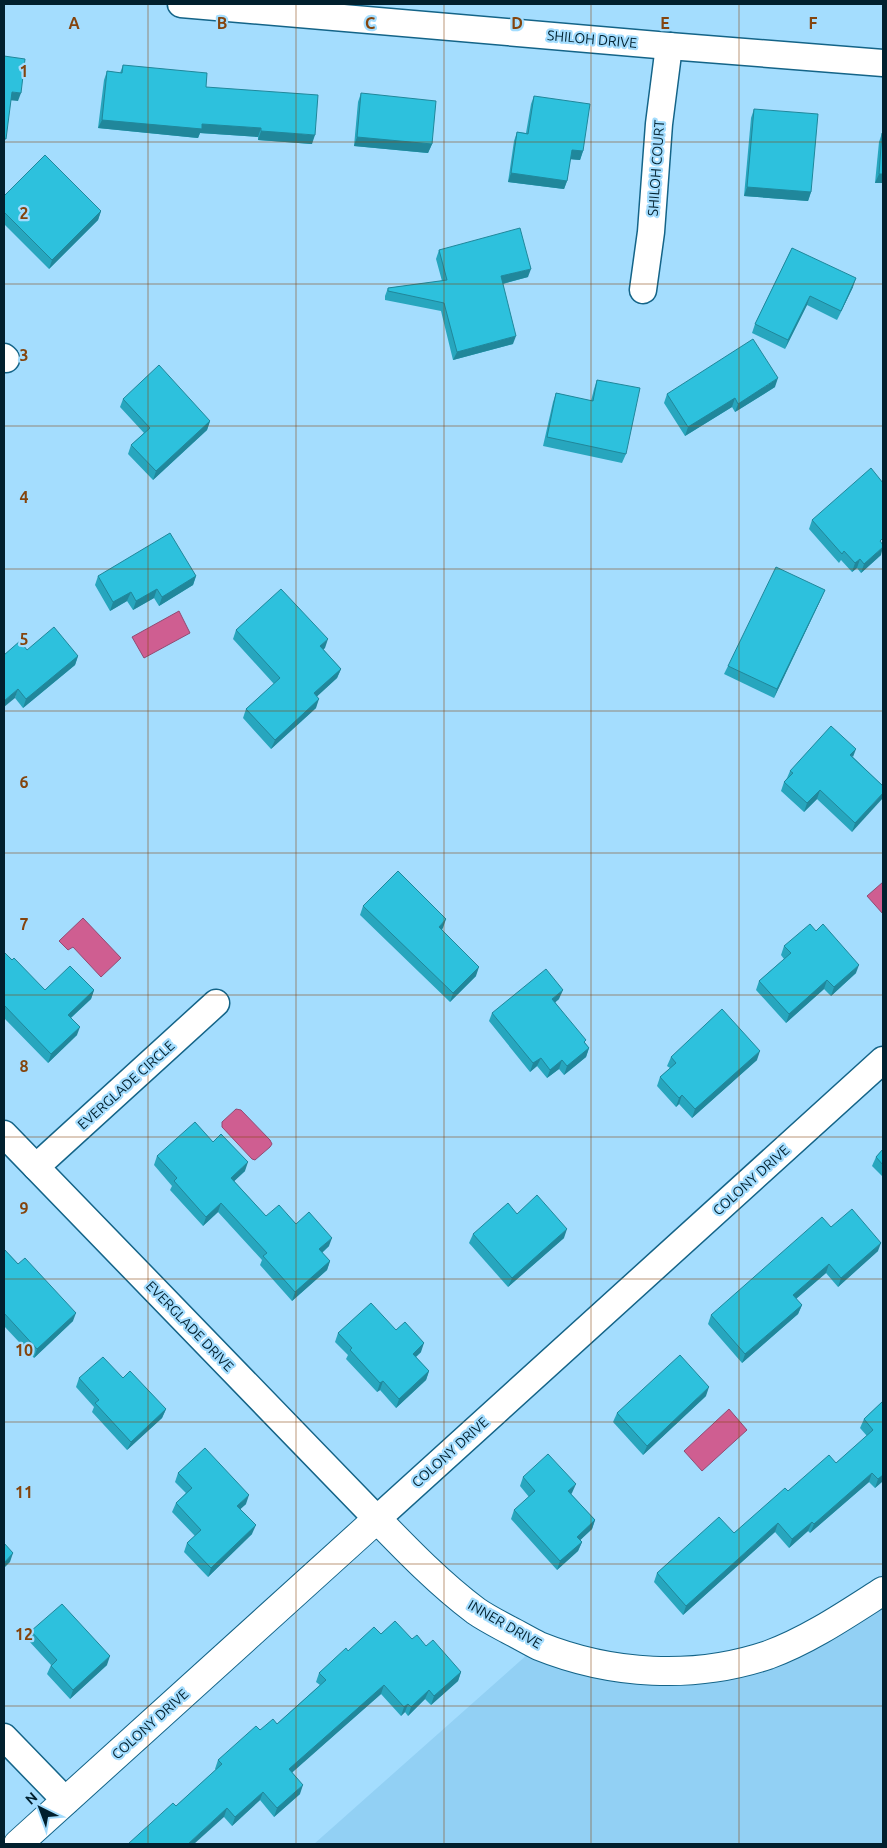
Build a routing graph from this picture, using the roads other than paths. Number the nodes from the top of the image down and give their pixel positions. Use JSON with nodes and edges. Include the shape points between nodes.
{"nodes":[{"id":1,"x":181,"y":4,"type":"edge"},
{"id":2,"x":669,"y":46,"type":"junction"},
{"id":3,"x":883,"y":63,"type":"edge"},
{"id":4,"x":643,"y":290,"type":"dead end"},
{"id":5,"x":216,"y":1003,"type":"dead end"},
{"id":6,"x":883,"y":1060,"type":"edge"},
{"id":7,"x":4,"y":1134,"type":"edge"},
{"id":8,"x":36,"y":1167,"type":"junction"},
{"id":9,"x":377,"y":1519,"type":"junction"},
{"id":10,"x":883,"y":1591,"type":"edge"},
{"id":11,"x":4,"y":1737,"type":"edge"},
{"id":12,"x":66,"y":1801,"type":"junction"},
{"id":13,"x":18,"y":1844,"type":"edge"}],
"edges":[{"from":1,"to":2,"type":"street","name":"SHILOH DRIVE"},
{"from":2,"to":3,"type":"street","name":"SHILOH DRIVE"},
{"from":2,"to":4,"type":"street","name":"SHILOH COURT","via":[[659,124],[652,232]]},
{"from":5,"to":8,"type":"street","name":"EVERGLADE CIRCLE"},
{"from":6,"to":9,"type":"street","name":"COLONY DRIVE"},
{"from":7,"to":8,"type":"street","name":"EVERGLADE DRIVE"},
{"from":8,"to":9,"type":"street","name":"EVERGLADE DRIVE"},
{"from":9,"to":10,"type":"street","name":"INNER DRIVE","via":[[430,1573],[478,1612],[538,1645],[580,1660],[636,1671],[685,1671],[730,1665],[769,1654],[808,1636]]},
{"from":9,"to":12,"type":"street","name":"COLONY DRIVE"},
{"from":11,"to":12,"type":"street"},
{"from":12,"to":13,"type":"street","name":"COLONY DRIVE"}]}
